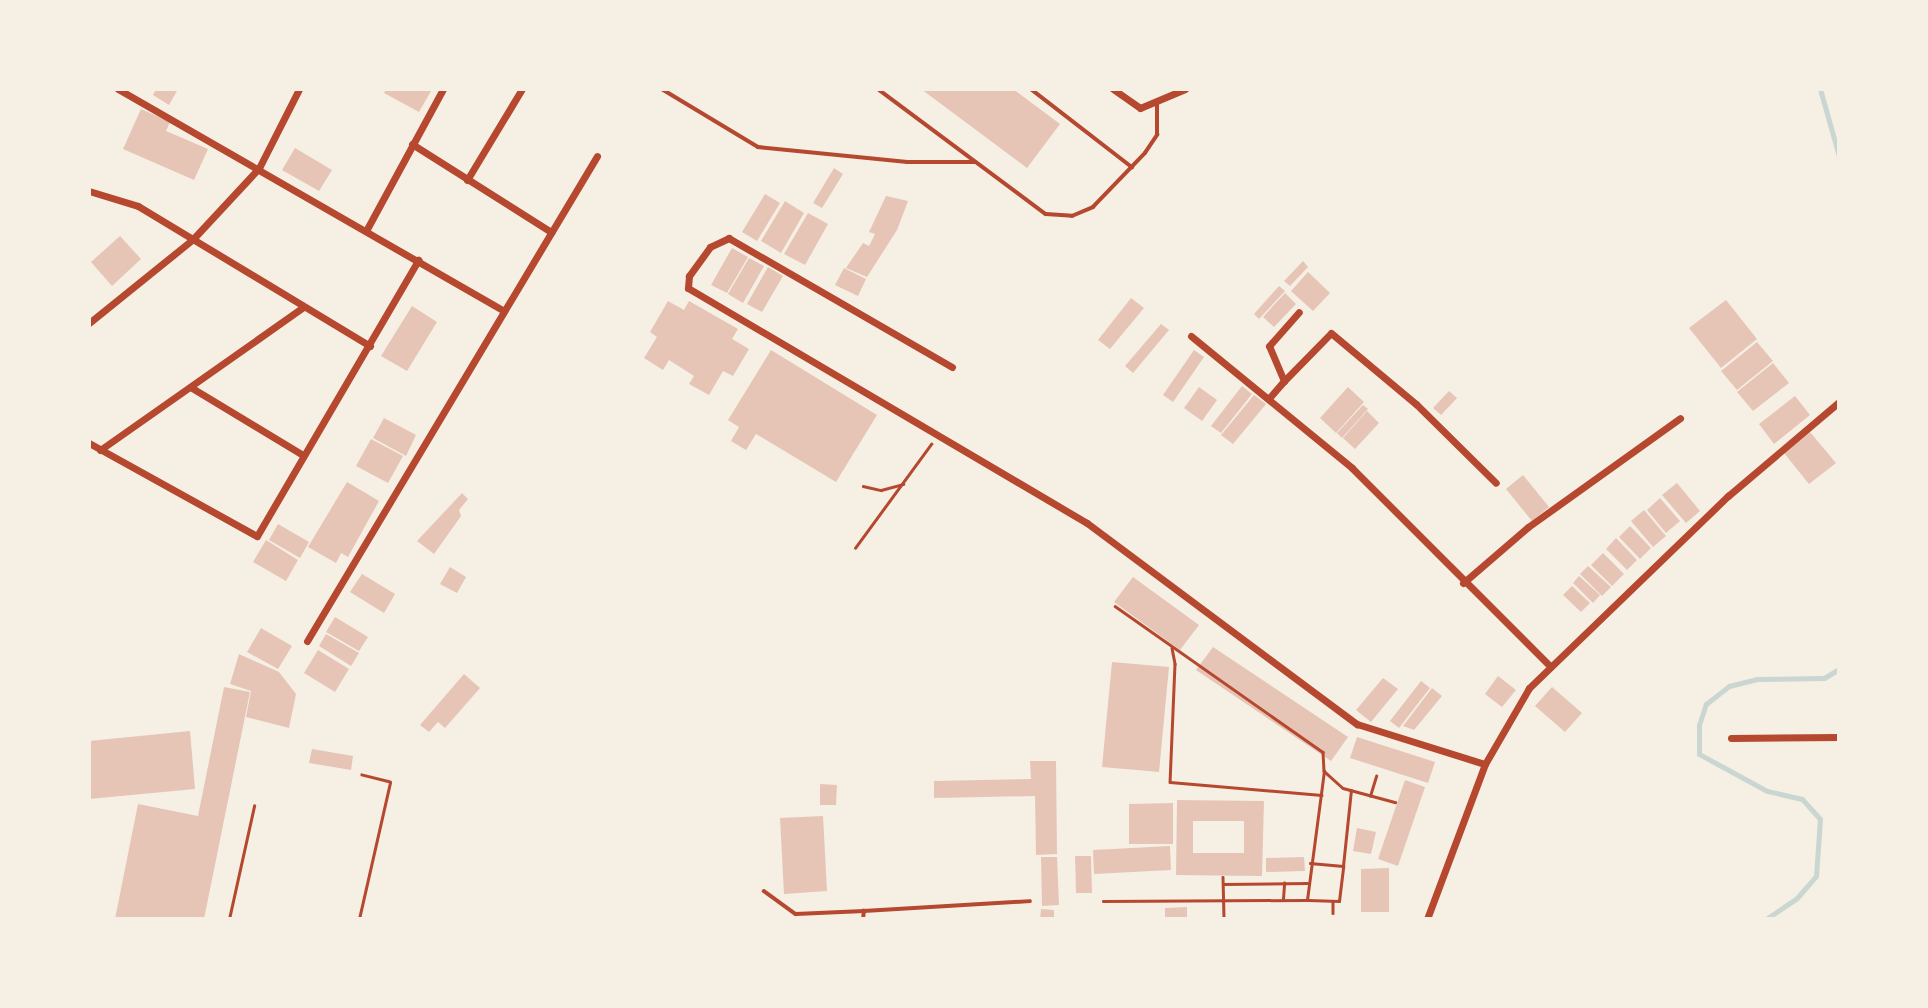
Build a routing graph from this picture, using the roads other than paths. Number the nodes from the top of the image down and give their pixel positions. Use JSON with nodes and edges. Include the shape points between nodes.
{"nodes":[{"id":1,"x":118,"y":89,"type":"edge"},
{"id":2,"x":299,"y":89,"type":"edge"},
{"id":3,"x":443,"y":89,"type":"edge"},
{"id":4,"x":522,"y":89,"type":"edge"},
{"id":5,"x":662,"y":89,"type":"edge"},
{"id":6,"x":878,"y":89,"type":"edge"},
{"id":7,"x":1031,"y":89,"type":"edge"},
{"id":8,"x":1113,"y":89,"type":"edge"},
{"id":9,"x":1185,"y":89,"type":"edge"},
{"id":10,"x":1157,"y":101,"type":"junction"},
{"id":11,"x":412,"y":144,"type":"junction"},
{"id":12,"x":597,"y":156,"type":"dead end"},
{"id":13,"x":977,"y":162,"type":"junction"},
{"id":14,"x":1132,"y":166,"type":"junction"},
{"id":15,"x":259,"y":167,"type":"junction"},
{"id":16,"x":467,"y":180,"type":"junction"},
{"id":17,"x":90,"y":193,"type":"edge"},
{"id":18,"x":367,"y":229,"type":"junction"},
{"id":19,"x":551,"y":232,"type":"junction"},
{"id":20,"x":192,"y":239,"type":"junction"},
{"id":21,"x":418,"y":260,"type":"junction"},
{"id":22,"x":302,"y":308,"type":"junction"},
{"id":23,"x":503,"y":311,"type":"junction"},
{"id":24,"x":1299,"y":312,"type":"dead end"},
{"id":25,"x":89,"y":323,"type":"edge"},
{"id":26,"x":1191,"y":336,"type":"dead end"},
{"id":27,"x":370,"y":346,"type":"junction"},
{"id":28,"x":952,"y":367,"type":"dead end"},
{"id":29,"x":1284,"y":381,"type":"junction"},
{"id":30,"x":192,"y":388,"type":"junction"},
{"id":31,"x":1270,"y":397,"type":"junction"},
{"id":32,"x":1839,"y":402,"type":"edge"},
{"id":33,"x":1681,"y":418,"type":"dead end"},
{"id":34,"x":89,"y":443,"type":"edge"},
{"id":35,"x":100,"y":450,"type":"junction"},
{"id":36,"x":303,"y":455,"type":"junction"},
{"id":37,"x":1496,"y":483,"type":"dead end"},
{"id":38,"x":1463,"y":583,"type":"junction"},
{"id":39,"x":306,"y":641,"type":"dead end"},
{"id":40,"x":1551,"y":667,"type":"junction"},
{"id":41,"x":1839,"y":737,"type":"edge"},
{"id":42,"x":1731,"y":738,"type":"dead end"},
{"id":43,"x":1485,"y":764,"type":"junction"},
{"id":44,"x":764,"y":891,"type":"dead end"},
{"id":45,"x":1030,"y":901,"type":"dead end"},
{"id":46,"x":864,"y":911,"type":"junction"},
{"id":47,"x":863,"y":919,"type":"edge"},
{"id":48,"x":1427,"y":919,"type":"edge"}],
"edges":[{"from":1,"to":15,"type":"street"},
{"from":2,"to":15,"type":"street"},
{"from":3,"to":11,"type":"street"},
{"from":4,"to":16,"type":"street"},
{"from":5,"to":13,"type":"lane","via":[[758,147],[907,163]]},
{"from":6,"to":13,"type":"lane"},
{"from":7,"to":14,"type":"lane"},
{"from":8,"to":10,"type":"street","via":[[1140,108]]},
{"from":9,"to":10,"type":"street"},
{"from":10,"to":14,"type":"lane","via":[[1157,135]]},
{"from":11,"to":16,"type":"street"},
{"from":11,"to":18,"type":"street"},
{"from":12,"to":19,"type":"street"},
{"from":13,"to":14,"type":"lane","via":[[1046,214],[1072,216],[1093,207]]},
{"from":15,"to":18,"type":"street"},
{"from":15,"to":20,"type":"street"},
{"from":16,"to":19,"type":"street"},
{"from":17,"to":20,"type":"street","via":[[138,206]]},
{"from":18,"to":21,"type":"street"},
{"from":19,"to":23,"type":"street"},
{"from":20,"to":22,"type":"street"},
{"from":20,"to":25,"type":"street"},
{"from":21,"to":23,"type":"street"},
{"from":21,"to":27,"type":"street"},
{"from":22,"to":27,"type":"street"},
{"from":22,"to":30,"type":"street"},
{"from":23,"to":39,"type":"street"},
{"from":24,"to":29,"type":"street","via":[[1269,346]]},
{"from":26,"to":31,"type":"street"},
{"from":27,"to":36,"type":"street"},
{"from":28,"to":43,"type":"street","via":[[729,238],[710,247],[689,276],[688,288],[1087,523],[1357,724]]},
{"from":29,"to":31,"type":"street"},
{"from":29,"to":37,"type":"street","via":[[1331,334],[1407,395]]},
{"from":30,"to":35,"type":"street"},
{"from":30,"to":36,"type":"street"},
{"from":31,"to":38,"type":"street","via":[[1352,468]]},
{"from":32,"to":40,"type":"street","via":[[1728,496]]},
{"from":33,"to":38,"type":"street","via":[[1528,527]]},
{"from":34,"to":35,"type":"street"},
{"from":35,"to":36,"type":"street","via":[[254,536],[264,528]]},
{"from":38,"to":40,"type":"street"},
{"from":40,"to":43,"type":"street","via":[[1529,688]]},
{"from":41,"to":42,"type":"street"},
{"from":43,"to":48,"type":"street"},
{"from":44,"to":46,"type":"lane","via":[[796,914]]},
{"from":45,"to":46,"type":"lane"},
{"from":46,"to":47,"type":"lane"}]}
